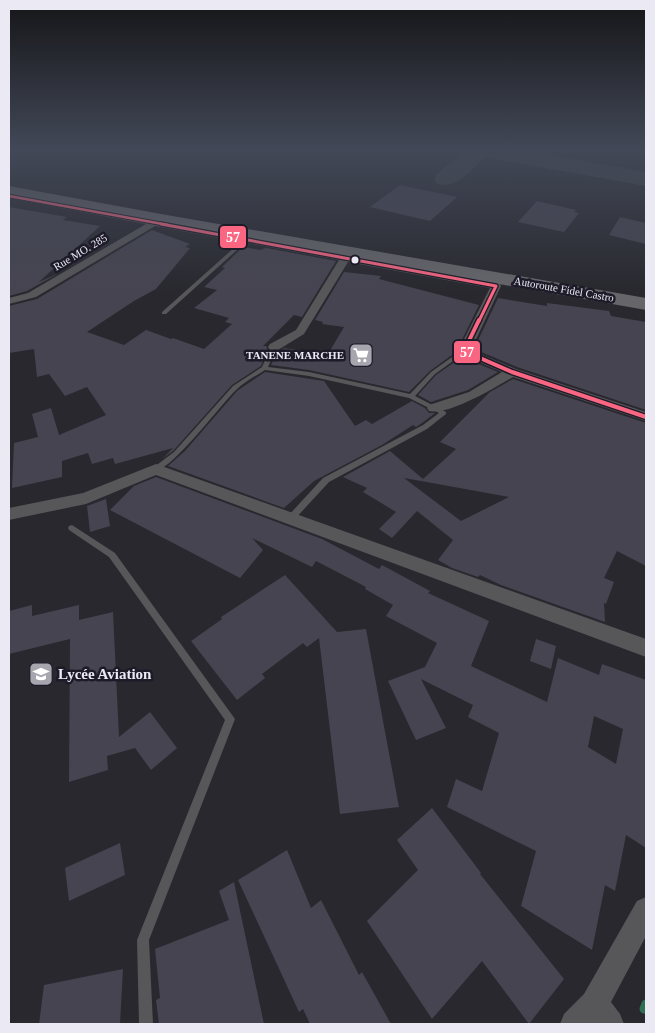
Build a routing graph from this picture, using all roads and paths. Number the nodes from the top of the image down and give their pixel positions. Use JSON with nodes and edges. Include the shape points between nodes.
{"nodes":[{"id":1,"x":12,"y":197,"type":"edge"},
{"id":2,"x":84,"y":197,"type":"edge"},
{"id":3,"x":157,"y":221,"type":"junction"},
{"id":4,"x":246,"y":240,"type":"junction"},
{"id":5,"x":348,"y":255,"type":"junction"},
{"id":6,"x":646,"y":295,"type":"edge"},
{"id":7,"x":9,"y":301,"type":"edge"},
{"id":8,"x":646,"y":304,"type":"edge"},
{"id":9,"x":164,"y":313,"type":"dead end"},
{"id":10,"x":274,"y":347,"type":"joint"},
{"id":11,"x":464,"y":351,"type":"junction"},
{"id":12,"x":264,"y":368,"type":"junction"},
{"id":13,"x":512,"y":372,"type":"junction"},
{"id":14,"x":411,"y":396,"type":"junction"},
{"id":15,"x":434,"y":408,"type":"junction"},
{"id":16,"x":646,"y":416,"type":"edge"},
{"id":17,"x":156,"y":469,"type":"junction"},
{"id":18,"x":9,"y":514,"type":"edge"},
{"id":19,"x":291,"y":518,"type":"junction"},
{"id":20,"x":72,"y":528,"type":"dead end"},
{"id":21,"x":646,"y":648,"type":"edge"},
{"id":22,"x":646,"y":910,"type":"edge"},
{"id":23,"x":602,"y":1014,"type":"edge"},
{"id":24,"x":146,"y":1024,"type":"edge"},
{"id":25,"x":574,"y":1024,"type":"edge"}],
"edges":[{"from":1,"to":3,"type":"highway","name":"Autoroute Fidel Castro"},
{"from":2,"to":6,"type":"highway","name":"Autoroute Fidel Castro"},
{"from":3,"to":4,"type":"street"},
{"from":3,"to":5,"type":"highway","name":"Autoroute Fidel Castro"},
{"from":3,"to":7,"type":"street","name":"Rue MO. 285","via":[[32,295]]},
{"from":4,"to":5,"type":"street"},
{"from":4,"to":9,"type":"lane"},
{"from":5,"to":8,"type":"highway","name":"Autoroute Fidel Castro"},
{"from":5,"to":10,"type":"street","via":[[300,332]]},
{"from":5,"to":11,"type":"street","via":[[496,286]]},
{"from":10,"to":12,"type":"lane"},
{"from":11,"to":13,"type":"street"},
{"from":11,"to":14,"type":"lane","via":[[433,373]]},
{"from":12,"to":14,"type":"lane","via":[[309,374]]},
{"from":12,"to":17,"type":"lane","via":[[235,387],[176,454]]},
{"from":13,"to":15,"type":"street","via":[[474,395]]},
{"from":13,"to":16,"type":"street"},
{"from":14,"to":15,"type":"lane"},
{"from":15,"to":19,"type":"lane","via":[[444,413],[425,427],[326,480]]},
{"from":17,"to":18,"type":"street","via":[[86,498]]},
{"from":17,"to":19,"type":"street"},
{"from":19,"to":21,"type":"street"},
{"from":20,"to":24,"type":"lane","via":[[112,555],[230,719],[143,940]]},
{"from":22,"to":23,"type":"street"},
{"from":23,"to":25,"type":"street"}]}
